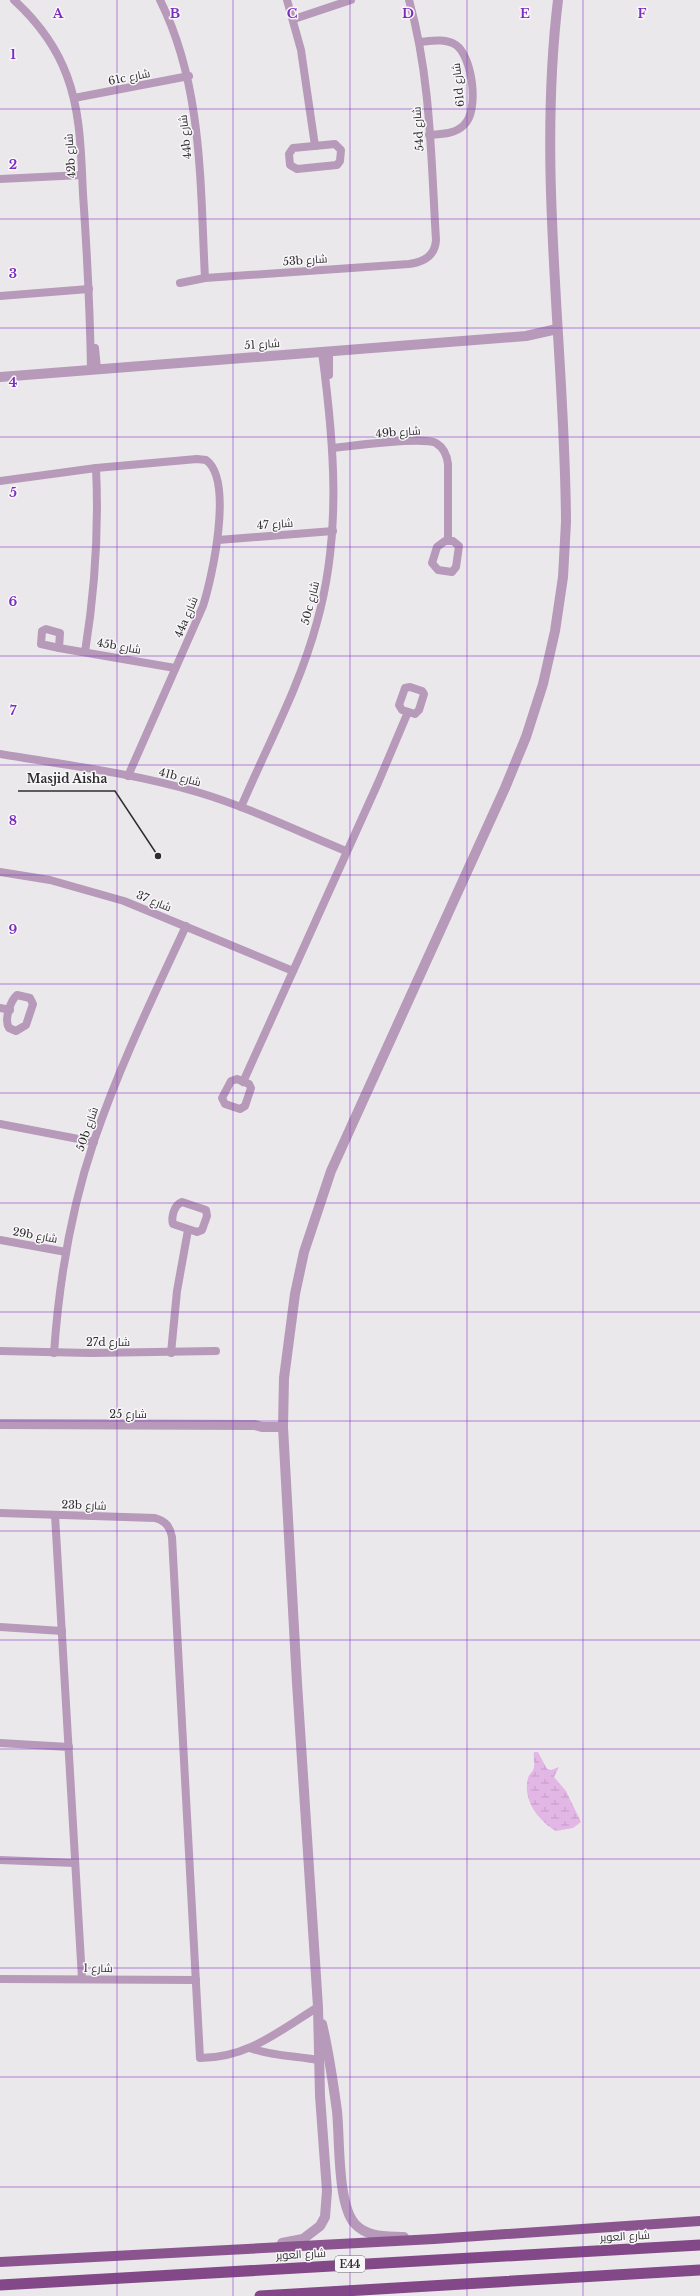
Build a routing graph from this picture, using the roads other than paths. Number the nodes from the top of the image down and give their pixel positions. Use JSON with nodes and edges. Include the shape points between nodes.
{"nodes":[{"id":1,"x":14,"y":0,"type":"edge"},
{"id":2,"x":160,"y":0,"type":"edge"},
{"id":3,"x":287,"y":0,"type":"edge"},
{"id":4,"x":351,"y":0,"type":"edge"},
{"id":5,"x":409,"y":0,"type":"edge"},
{"id":6,"x":558,"y":0,"type":"edge"},
{"id":7,"x":294,"y":19,"type":"junction"},
{"id":8,"x":419,"y":42,"type":"junction"},
{"id":9,"x":189,"y":76,"type":"junction"},
{"id":10,"x":74,"y":98,"type":"junction"},
{"id":11,"x":430,"y":135,"type":"junction"},
{"id":12,"x":315,"y":146,"type":"junction"},
{"id":13,"x":82,"y":175,"type":"junction"},
{"id":14,"x":0,"y":179,"type":"edge"},
{"id":15,"x":430,"y":256,"type":"joint"},
{"id":16,"x":206,"y":278,"type":"junction"},
{"id":17,"x":180,"y":283,"type":"dead end"},
{"id":18,"x":89,"y":289,"type":"junction"},
{"id":19,"x":0,"y":296,"type":"edge"},
{"id":20,"x":557,"y":333,"type":"junction"},
{"id":21,"x":325,"y":351,"type":"junction"},
{"id":22,"x":94,"y":369,"type":"junction"},
{"id":23,"x":0,"y":377,"type":"edge"},
{"id":24,"x":332,"y":448,"type":"junction"},
{"id":25,"x":96,"y":468,"type":"junction"},
{"id":26,"x":0,"y":481,"type":"edge"},
{"id":27,"x":333,"y":531,"type":"junction"},
{"id":28,"x":218,"y":540,"type":"junction"},
{"id":29,"x":448,"y":540,"type":"dead end"},
{"id":30,"x":59,"y":648,"type":"dead end"},
{"id":31,"x":85,"y":652,"type":"junction"},
{"id":32,"x":176,"y":668,"type":"junction"},
{"id":33,"x":408,"y":712,"type":"dead end"},
{"id":34,"x":0,"y":754,"type":"edge"},
{"id":35,"x":128,"y":776,"type":"junction"},
{"id":36,"x":240,"y":807,"type":"junction"},
{"id":37,"x":346,"y":851,"type":"junction"},
{"id":38,"x":0,"y":872,"type":"edge"},
{"id":39,"x":186,"y":926,"type":"junction"},
{"id":40,"x":293,"y":971,"type":"junction"},
{"id":41,"x":0,"y":1008,"type":"edge"},
{"id":42,"x":10,"y":1010,"type":"dead end"},
{"id":43,"x":243,"y":1082,"type":"dead end"},
{"id":44,"x":0,"y":1124,"type":"edge"},
{"id":45,"x":94,"y":1142,"type":"junction"},
{"id":46,"x":188,"y":1230,"type":"junction"},
{"id":47,"x":0,"y":1240,"type":"edge"},
{"id":48,"x":66,"y":1252,"type":"junction"},
{"id":49,"x":0,"y":1351,"type":"edge"},
{"id":50,"x":216,"y":1351,"type":"dead end"},
{"id":51,"x":54,"y":1353,"type":"junction"},
{"id":52,"x":171,"y":1353,"type":"junction"},
{"id":53,"x":0,"y":1424,"type":"edge"},
{"id":54,"x":283,"y":1424,"type":"junction"},
{"id":55,"x":0,"y":1513,"type":"edge"},
{"id":56,"x":56,"y":1515,"type":"junction"},
{"id":57,"x":0,"y":1627,"type":"edge"},
{"id":58,"x":62,"y":1631,"type":"junction"},
{"id":59,"x":0,"y":1743,"type":"edge"},
{"id":60,"x":68,"y":1747,"type":"junction"},
{"id":61,"x":0,"y":1860,"type":"edge"},
{"id":62,"x":75,"y":1863,"type":"junction"},
{"id":63,"x":0,"y":1979,"type":"edge"},
{"id":64,"x":82,"y":1979,"type":"junction"},
{"id":65,"x":196,"y":1980,"type":"junction"},
{"id":66,"x":318,"y":2007,"type":"junction"},
{"id":67,"x":250,"y":2048,"type":"junction"},
{"id":68,"x":318,"y":2060,"type":"junction"},
{"id":69,"x":700,"y":2221,"type":"edge"},
{"id":70,"x":434,"y":2239,"type":"junction"},
{"id":71,"x":700,"y":2245,"type":"edge"},
{"id":72,"x":253,"y":2249,"type":"junction"},
{"id":73,"x":0,"y":2262,"type":"edge"},
{"id":74,"x":700,"y":2270,"type":"edge"},
{"id":75,"x":0,"y":2285,"type":"edge"},
{"id":76,"x":260,"y":2296,"type":"edge"}],
"edges":[{"from":1,"to":10,"type":"street","name":"42b شارع","via":[[47,36],[64,70]]},
{"from":2,"to":9,"type":"street","name":"44b شارع","via":[[181,48]]},
{"from":3,"to":7,"type":"street"},
{"from":4,"to":7,"type":"street"},
{"from":5,"to":8,"type":"street","name":"54d شارع"},
{"from":6,"to":20,"type":"street","via":[[551,84],[549,159]]},
{"from":7,"to":12,"type":"street","via":[[307,82]]},
{"from":8,"to":11,"type":"street","name":"54d شارع"},
{"from":8,"to":11,"type":"street","name":"61d شارع","via":[[446,41],[462,50],[467,58],[472,98],[473,107],[466,124],[450,133]]},
{"from":9,"to":10,"type":"street","name":"61c شارع"},
{"from":9,"to":16,"type":"street","name":"44b شارع","via":[[199,156]]},
{"from":10,"to":13,"type":"street","name":"42b شارع"},
{"from":11,"to":15,"type":"street","name":"54d شارع","via":[[436,240]]},
{"from":12,"to":12,"type":"street","via":[[291,150],[289,158],[292,167],[297,169],[334,165],[340,161],[338,145]]},
{"from":13,"to":14,"type":"street"},
{"from":13,"to":18,"type":"street","name":"42b شارع"},
{"from":15,"to":16,"type":"street","name":"53b شارع","via":[[409,264]]},
{"from":16,"to":17,"type":"street","name":"53b شارع"},
{"from":18,"to":19,"type":"street"},
{"from":18,"to":22,"type":"street","name":"42b شارع"},
{"from":20,"to":21,"type":"street","name":"شارع 51","via":[[536,338],[526,336]]},
{"from":20,"to":54,"type":"street","via":[[566,522],[563,577],[550,658],[535,711],[516,762],[331,1171],[316,1211],[292,1308],[284,1378]]},
{"from":21,"to":22,"type":"street","name":"شارع 51"},
{"from":21,"to":24,"type":"street","name":"50c شارع"},
{"from":22,"to":23,"type":"street","name":"شارع 51"},
{"from":24,"to":27,"type":"street","name":"50c شارع"},
{"from":24,"to":29,"type":"street","name":"49b شارع","via":[[422,440],[437,444],[447,456],[448,464]]},
{"from":25,"to":26,"type":"street"},
{"from":25,"to":28,"type":"street","name":"44a شارع","via":[[206,460],[213,467],[216,476]]},
{"from":25,"to":31,"type":"street","via":[[98,505],[95,579]]},
{"from":27,"to":28,"type":"street","name":"شارع 47"},
{"from":27,"to":36,"type":"street","name":"50c شارع","via":[[326,585],[310,645]]},
{"from":28,"to":32,"type":"street","name":"44a شارع","via":[[203,606]]},
{"from":30,"to":31,"type":"street","name":"45b شارع"},
{"from":31,"to":32,"type":"street","name":"45b شارع"},
{"from":32,"to":35,"type":"street","name":"44a شارع"},
{"from":33,"to":37,"type":"street"},
{"from":34,"to":35,"type":"street","name":"41b شارع"},
{"from":35,"to":36,"type":"street","name":"41b شارع","via":[[180,787]]},
{"from":36,"to":37,"type":"street","name":"41b شارع"},
{"from":37,"to":40,"type":"street"},
{"from":38,"to":39,"type":"street","name":"شارع 37","via":[[50,880],[100,894]]},
{"from":39,"to":40,"type":"street","name":"شارع 37"},
{"from":39,"to":45,"type":"street","name":"50b شارع","via":[[127,1056]]},
{"from":40,"to":43,"type":"street"},
{"from":41,"to":42,"type":"street"},
{"from":44,"to":45,"type":"street"},
{"from":45,"to":48,"type":"street","name":"50b شارع"},
{"from":46,"to":46,"type":"street","via":[[202,1230],[207,1213],[202,1207],[179,1203],[172,1221],[175,1226]]},
{"from":46,"to":52,"type":"street","via":[[177,1291]]},
{"from":47,"to":48,"type":"street","name":"29b شارع"},
{"from":48,"to":51,"type":"street","name":"50b شارع"},
{"from":49,"to":51,"type":"street","name":"27d شارع"},
{"from":50,"to":52,"type":"street","name":"27d شارع"},
{"from":51,"to":52,"type":"street","name":"27d شارع"},
{"from":53,"to":54,"type":"street","name":"شارع 25","via":[[262,1427]]},
{"from":54,"to":66,"type":"street"},
{"from":55,"to":56,"type":"street","name":"23b شارع"},
{"from":56,"to":58,"type":"street"},
{"from":56,"to":65,"type":"street","name":"23b شارع","via":[[155,1518],[165,1522],[172,1538]]},
{"from":57,"to":58,"type":"street"},
{"from":58,"to":60,"type":"street"},
{"from":59,"to":60,"type":"street"},
{"from":60,"to":62,"type":"street"},
{"from":61,"to":62,"type":"street"},
{"from":62,"to":64,"type":"street"},
{"from":63,"to":64,"type":"street","name":"شارع 1"},
{"from":64,"to":65,"type":"street","name":"شارع 1"},
{"from":65,"to":67,"type":"street","via":[[200,2058],[219,2058]]},
{"from":66,"to":67,"type":"street"},
{"from":66,"to":68,"type":"street"},
{"from":66,"to":70,"type":"street","via":[[333,2085],[344,2202],[349,2214],[356,2225],[366,2232],[379,2236]]},
{"from":67,"to":68,"type":"street","via":[[263,2053]]},
{"from":68,"to":72,"type":"street","via":[[327,2191],[325,2217],[313,2234],[303,2239]]},
{"from":69,"to":70,"type":"main road"},
{"from":70,"to":72,"type":"main road"},
{"from":71,"to":75,"type":"highway","name":"شارع العوير","number":"E44"},
{"from":72,"to":73,"type":"main road"},
{"from":74,"to":76,"type":"highway"}]}
